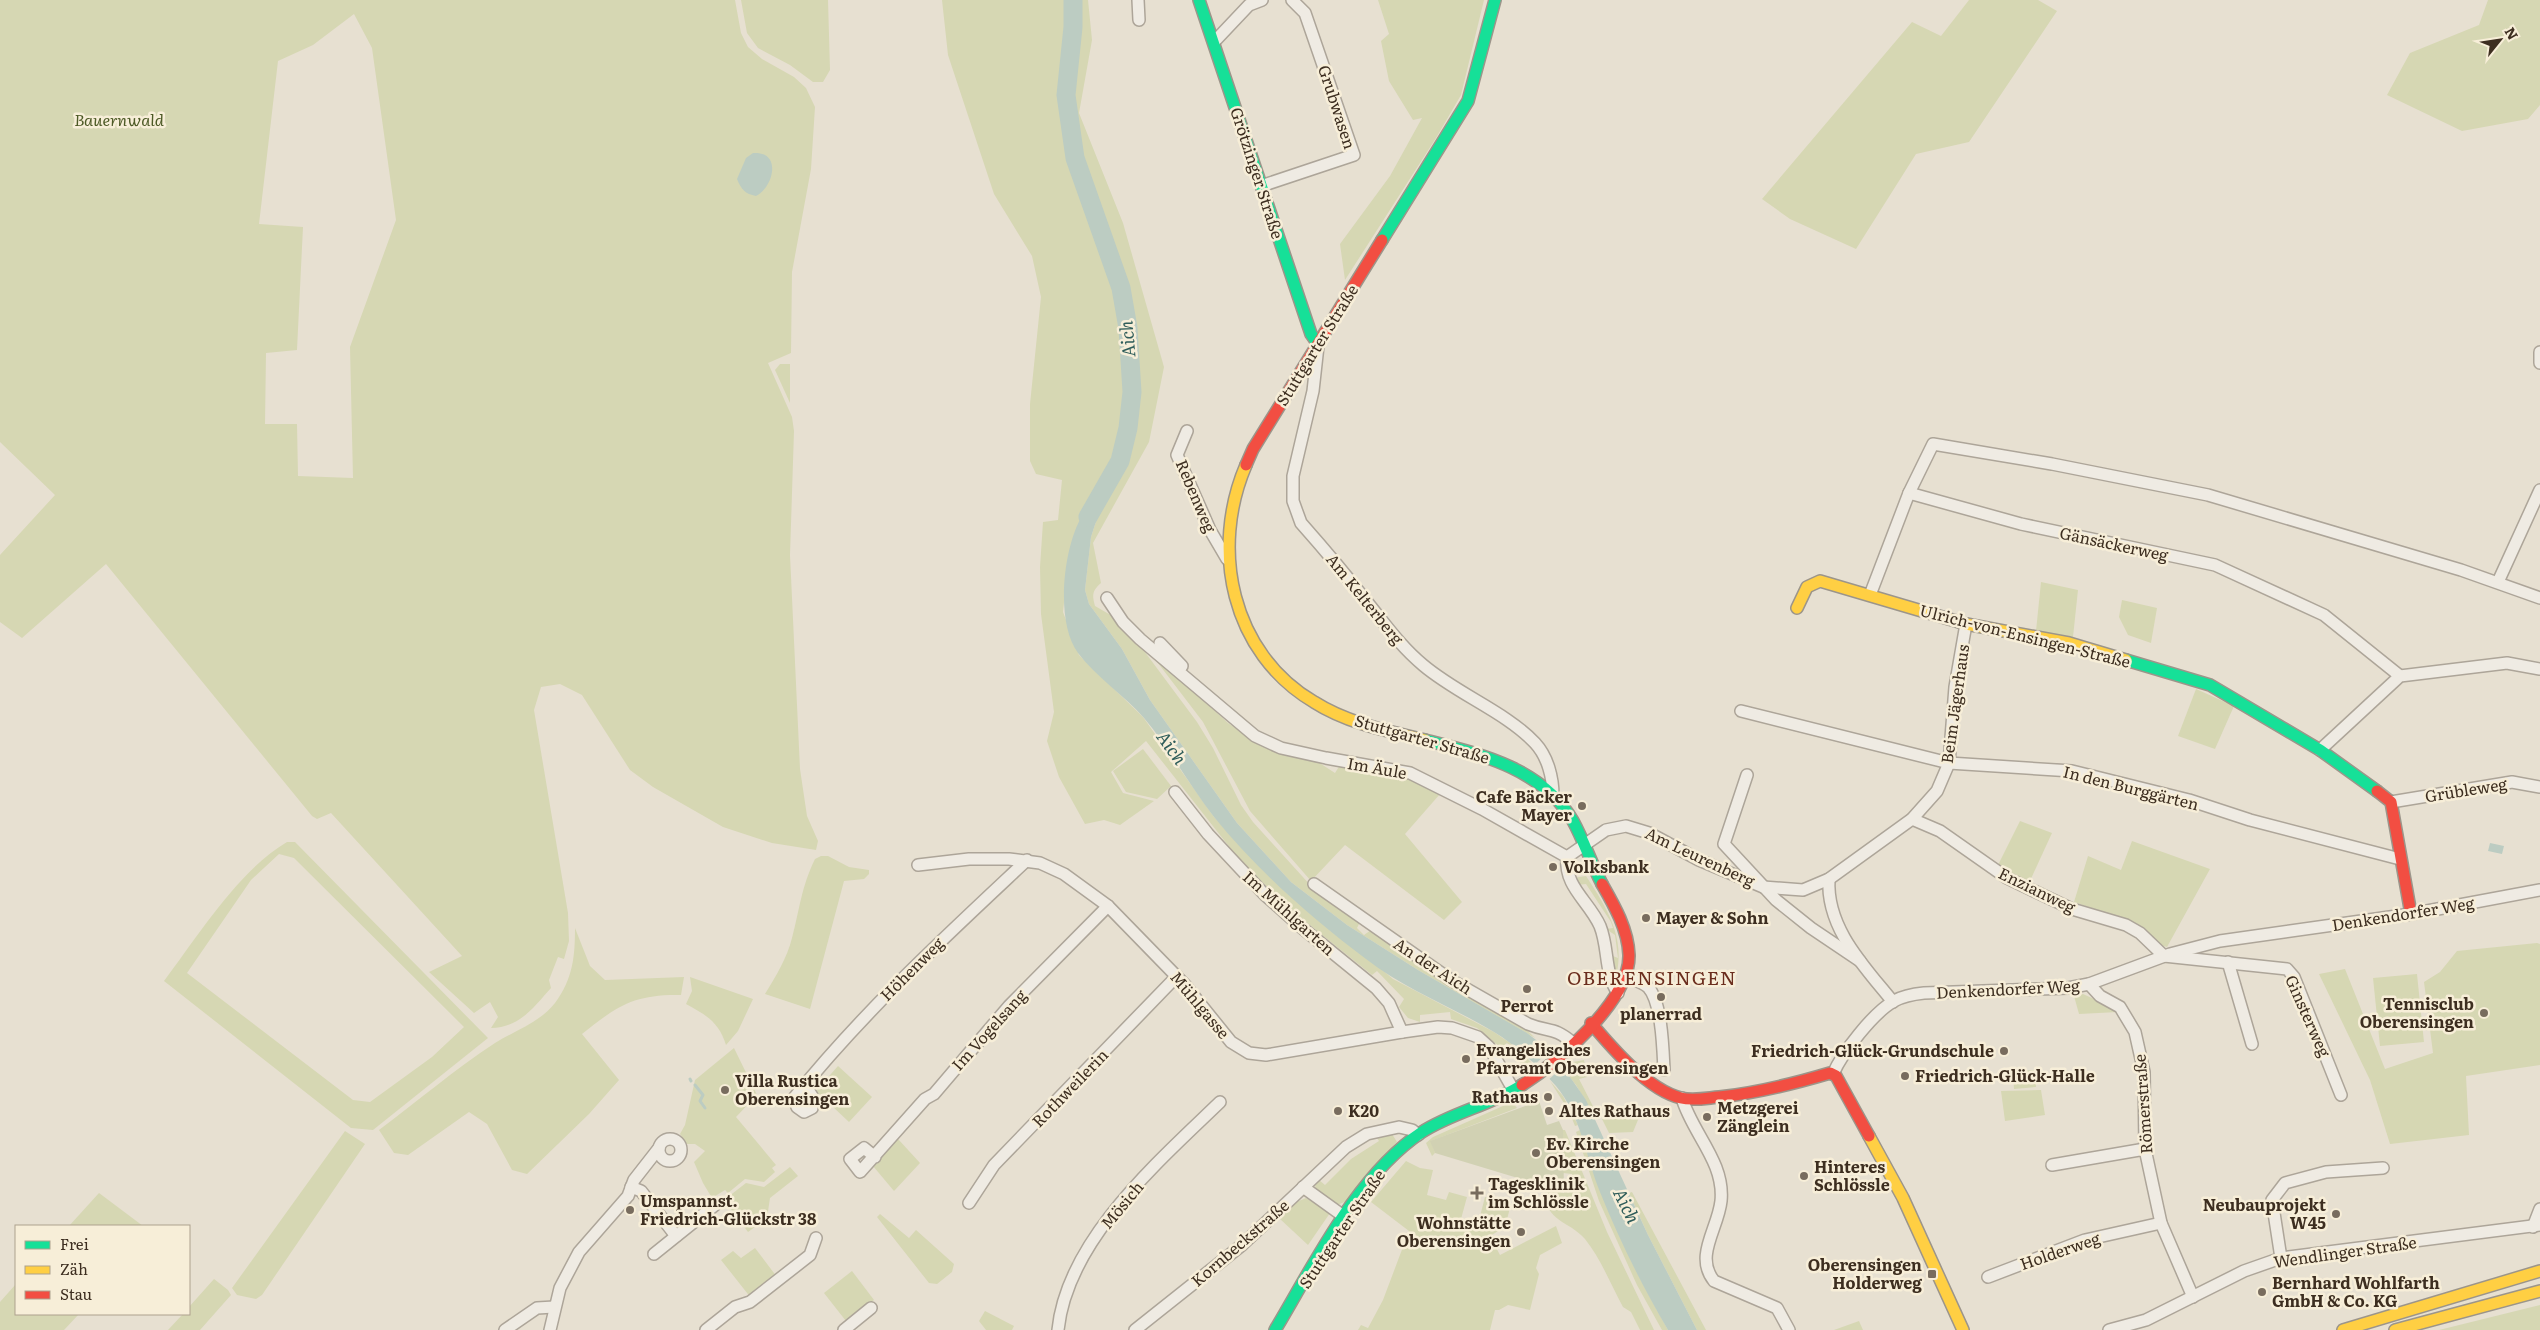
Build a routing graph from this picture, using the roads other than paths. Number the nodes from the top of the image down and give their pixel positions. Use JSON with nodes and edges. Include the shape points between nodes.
{"nodes":[{"id":1,"x":1138,"y":0,"type":"edge"},
{"id":2,"x":1199,"y":0,"type":"edge"},
{"id":3,"x":1262,"y":0,"type":"edge"},
{"id":4,"x":1292,"y":0,"type":"edge"},
{"id":5,"x":1495,"y":0,"type":"edge"},
{"id":6,"x":1139,"y":20,"type":"dead end"},
{"id":7,"x":1214,"y":42,"type":"junction"},
{"id":8,"x":1261,"y":186,"type":"junction"},
{"id":9,"x":1318,"y":344,"type":"junction"},
{"id":10,"x":2540,"y":352,"type":"edge"},
{"id":11,"x":2540,"y":364,"type":"edge"},
{"id":12,"x":1187,"y":431,"type":"dead end"},
{"id":13,"x":2540,"y":490,"type":"edge"},
{"id":14,"x":1909,"y":493,"type":"junction"},
{"id":15,"x":1227,"y":559,"type":"junction"},
{"id":16,"x":2498,"y":582,"type":"junction"},
{"id":17,"x":1870,"y":595,"type":"junction"},
{"id":18,"x":1106,"y":598,"type":"dead end"},
{"id":19,"x":2540,"y":598,"type":"edge"},
{"id":20,"x":1796,"y":608,"type":"dead end"},
{"id":21,"x":1966,"y":624,"type":"junction"},
{"id":22,"x":1160,"y":643,"type":"dead end"},
{"id":23,"x":2540,"y":669,"type":"edge"},
{"id":24,"x":2400,"y":676,"type":"junction"},
{"id":25,"x":1199,"y":687,"type":"junction"},
{"id":26,"x":1741,"y":712,"type":"dead end"},
{"id":27,"x":2320,"y":750,"type":"junction"},
{"id":28,"x":1949,"y":763,"type":"junction"},
{"id":29,"x":1747,"y":776,"type":"dead end"},
{"id":30,"x":2540,"y":787,"type":"edge"},
{"id":31,"x":1175,"y":792,"type":"dead end"},
{"id":32,"x":1553,"y":796,"type":"junction"},
{"id":33,"x":2391,"y":802,"type":"junction"},
{"id":34,"x":1912,"y":819,"type":"junction"},
{"id":35,"x":1584,"y":847,"type":"junction"},
{"id":36,"x":1567,"y":857,"type":"junction"},
{"id":37,"x":2400,"y":859,"type":"junction"},
{"id":38,"x":1027,"y":860,"type":"junction"},
{"id":39,"x":918,"y":865,"type":"dead end"},
{"id":40,"x":1829,"y":879,"type":"junction"},
{"id":41,"x":1314,"y":884,"type":"dead end"},
{"id":42,"x":1763,"y":887,"type":"junction"},
{"id":43,"x":2540,"y":890,"type":"edge"},
{"id":44,"x":1108,"y":906,"type":"junction"},
{"id":45,"x":2411,"y":914,"type":"junction"},
{"id":46,"x":2164,"y":956,"type":"junction"},
{"id":47,"x":1860,"y":960,"type":"junction"},
{"id":48,"x":2228,"y":962,"type":"junction"},
{"id":49,"x":1177,"y":976,"type":"junction"},
{"id":50,"x":1627,"y":977,"type":"junction"},
{"id":51,"x":2090,"y":984,"type":"junction"},
{"id":52,"x":1618,"y":994,"type":"junction"},
{"id":53,"x":1893,"y":1002,"type":"junction"},
{"id":54,"x":1591,"y":1023,"type":"junction"},
{"id":55,"x":1402,"y":1032,"type":"junction"},
{"id":56,"x":1573,"y":1043,"type":"junction"},
{"id":57,"x":2252,"y":1044,"type":"dead end"},
{"id":58,"x":1664,"y":1070,"type":"dead end"},
{"id":59,"x":1833,"y":1074,"type":"junction"},
{"id":60,"x":805,"y":1084,"type":"dead end"},
{"id":61,"x":1514,"y":1091,"type":"junction"},
{"id":62,"x":2341,"y":1095,"type":"dead end"},
{"id":63,"x":1682,"y":1098,"type":"junction"},
{"id":64,"x":1220,"y":1102,"type":"dead end"},
{"id":65,"x":1418,"y":1135,"type":"junction"},
{"id":66,"x":659,"y":1148,"type":"dead end"},
{"id":67,"x":2145,"y":1149,"type":"junction"},
{"id":68,"x":875,"y":1157,"type":"dead end"},
{"id":69,"x":2052,"y":1165,"type":"dead end"},
{"id":70,"x":2383,"y":1168,"type":"dead end"},
{"id":71,"x":631,"y":1187,"type":"junction"},
{"id":72,"x":1303,"y":1187,"type":"junction"},
{"id":73,"x":969,"y":1203,"type":"dead end"},
{"id":74,"x":715,"y":1205,"type":"dead end"},
{"id":75,"x":2540,"y":1209,"type":"edge"},
{"id":76,"x":1346,"y":1218,"type":"junction"},
{"id":77,"x":2161,"y":1223,"type":"junction"},
{"id":78,"x":2537,"y":1226,"type":"edge"},
{"id":79,"x":676,"y":1236,"type":"junction"},
{"id":80,"x":816,"y":1238,"type":"dead end"},
{"id":81,"x":654,"y":1254,"type":"dead end"},
{"id":82,"x":2281,"y":1258,"type":"junction"},
{"id":83,"x":2540,"y":1271,"type":"edge"},
{"id":84,"x":1988,"y":1277,"type":"dead end"},
{"id":85,"x":2540,"y":1291,"type":"edge"},
{"id":86,"x":2193,"y":1297,"type":"junction"},
{"id":87,"x":554,"y":1307,"type":"junction"},
{"id":88,"x":871,"y":1308,"type":"dead end"},
{"id":89,"x":505,"y":1330,"type":"edge"},
{"id":90,"x":550,"y":1330,"type":"edge"},
{"id":91,"x":706,"y":1330,"type":"edge"},
{"id":92,"x":844,"y":1330,"type":"edge"},
{"id":93,"x":1058,"y":1330,"type":"edge"},
{"id":94,"x":1135,"y":1330,"type":"edge"},
{"id":95,"x":1274,"y":1330,"type":"edge"},
{"id":96,"x":1789,"y":1330,"type":"edge"},
{"id":97,"x":1963,"y":1330,"type":"edge"},
{"id":98,"x":2109,"y":1330,"type":"edge"},
{"id":99,"x":2343,"y":1330,"type":"edge"},
{"id":100,"x":2395,"y":1330,"type":"edge"}],
"edges":[{"from":1,"to":6,"type":"street"},
{"from":2,"to":7,"type":"main road","name":"Grötzinger Straße"},
{"from":3,"to":7,"type":"street","via":[[1249,5]]},
{"from":4,"to":8,"type":"street","name":"Grubwasen","via":[[1305,13],[1354,155]]},
{"from":5,"to":9,"type":"main road","name":"Stuttgarter Straße","via":[[1468,101]]},
{"from":7,"to":8,"type":"main road","name":"Grötzinger Straße"},
{"from":8,"to":9,"type":"main road","name":"Grötzinger Straße","via":[[1311,334]]},
{"from":9,"to":15,"type":"main road","name":"Stuttgarter Straße","via":[[1267,424],[1242,472],[1228,535]]},
{"from":9,"to":32,"type":"street","name":"Am Kelterberg","via":[[1313,391],[1293,476],[1293,501],[1301,523],[1422,664],[1456,691],[1518,726],[1537,745],[1553,782]]},
{"from":10,"to":11,"type":"street"},
{"from":12,"to":15,"type":"street","name":"Rebenweg","via":[[1177,455],[1210,530]]},
{"from":13,"to":16,"type":"street"},
{"from":14,"to":16,"type":"street","via":[[1933,444],[2208,495]]},
{"from":14,"to":17,"type":"street"},
{"from":14,"to":24,"type":"street","name":"Gänsäckerweg","via":[[2021,524],[2215,565],[2324,614]]},
{"from":15,"to":32,"type":"main road","name":"Stuttgarter Straße","via":[[1239,611],[1256,645],[1276,673],[1299,692],[1322,708],[1355,720],[1506,764],[1529,776]]},
{"from":16,"to":19,"type":"street"},
{"from":17,"to":20,"type":"main road","name":"Ulrich-von-Ensingen-Straße","via":[[1820,581],[1807,587]]},
{"from":17,"to":21,"type":"main road","name":"Ulrich-von-Ensingen-Straße"},
{"from":18,"to":25,"type":"street","name":"Im Äule","via":[[1140,639]]},
{"from":21,"to":27,"type":"main road","name":"Ulrich-von-Ensingen-Straße","via":[[2069,643],[2210,685]]},
{"from":21,"to":28,"type":"street","name":"Beim Jägerhaus","via":[[1955,687]]},
{"from":22,"to":25,"type":"street","name":"Im Äule"},
{"from":23,"to":24,"type":"street","via":[[2506,663]]},
{"from":24,"to":27,"type":"street"},
{"from":25,"to":36,"type":"street","name":"Im Äule","via":[[1241,727],[1261,740],[1326,758],[1410,773]]},
{"from":26,"to":28,"type":"street","name":"In den Burggärten"},
{"from":27,"to":33,"type":"main road","name":"Ulrich-von-Ensingen-Straße"},
{"from":28,"to":34,"type":"street","name":"Beim Jägerhaus","via":[[1937,791]]},
{"from":28,"to":37,"type":"street","name":"In den Burggärten","via":[[2072,771]]},
{"from":29,"to":42,"type":"street","via":[[1724,844]]},
{"from":30,"to":33,"type":"street","name":"Grübleweg","via":[[2512,782]]},
{"from":31,"to":55,"type":"street","name":"Im Mühlgarten","via":[[1208,834],[1265,894],[1376,988],[1389,1003]]},
{"from":32,"to":35,"type":"main road","name":"Stuttgarter Straße","via":[[1577,827]]},
{"from":33,"to":37,"type":"main road"},
{"from":34,"to":40,"type":"street","name":"Beim Jägerhaus"},
{"from":34,"to":46,"type":"street","name":"Enzianweg","via":[[1940,831],[2007,878],[2072,909],[2140,933]]},
{"from":35,"to":36,"type":"street"},
{"from":35,"to":42,"type":"street","name":"Am Leurenberg","via":[[1594,837],[1616,827],[1638,828],[1699,860]]},
{"from":35,"to":50,"type":"main road","name":"Stuttgarter Straße","via":[[1626,935]]},
{"from":36,"to":52,"type":"street","via":[[1567,876],[1600,927],[1609,979]]},
{"from":37,"to":45,"type":"main road"},
{"from":38,"to":39,"type":"street","name":"Mühlgasse","via":[[969,859]]},
{"from":38,"to":44,"type":"street","name":"Mühlgasse","via":[[1064,874]]},
{"from":38,"to":60,"type":"street","name":"Höhenweg","via":[[921,960],[842,1040]]},
{"from":40,"to":42,"type":"street","name":"Am Leurenberg","via":[[1803,890]]},
{"from":40,"to":47,"type":"street","name":"Am Leurenberg","via":[[1829,900],[1836,923]]},
{"from":41,"to":56,"type":"street","name":"An der Aich","via":[[1458,984],[1528,1024],[1561,1033]]},
{"from":42,"to":47,"type":"street","name":"Am Leurenberg","via":[[1811,928]]},
{"from":43,"to":45,"type":"street","name":"Denkendorfer Weg"},
{"from":44,"to":49,"type":"street","name":"Mühlgasse"},
{"from":44,"to":68,"type":"street","name":"Im Vogelsang","via":[[1009,1006]]},
{"from":45,"to":46,"type":"street","name":"Denkendorfer Weg","via":[[2220,941]]},
{"from":46,"to":48,"type":"street","name":"Ginsterweg"},
{"from":46,"to":51,"type":"street","name":"Denkendorfer Weg"},
{"from":47,"to":53,"type":"street","name":"Am Leurenberg"},
{"from":48,"to":57,"type":"street"},
{"from":48,"to":62,"type":"street","name":"Ginsterweg","via":[[2276,966],[2287,969],[2294,977]]},
{"from":49,"to":55,"type":"street","name":"Mühlgasse","via":[[1231,1042],[1249,1053],[1266,1055]]},
{"from":49,"to":73,"type":"street","name":"Rothweilerin","via":[[994,1165]]},
{"from":50,"to":52,"type":"main road","name":"Stuttgarter Straße"},
{"from":50,"to":58,"type":"street","via":[[1647,986],[1653,996],[1661,1026]]},
{"from":51,"to":53,"type":"street","name":"Denkendorfer Weg","via":[[2068,988],[1924,993]]},
{"from":51,"to":67,"type":"street","name":"Römerstraße","via":[[2100,996],[2120,1007],[2135,1032],[2144,1072]]},
{"from":52,"to":54,"type":"main road","name":"Stuttgarter Straße"},
{"from":53,"to":59,"type":"street","name":"Denkendorfer Weg","via":[[1866,1027]]},
{"from":54,"to":56,"type":"main road","name":"Stuttgarter Straße"},
{"from":54,"to":63,"type":"main road","via":[[1632,1066],[1664,1090]]},
{"from":55,"to":61,"type":"street","name":"Mühlgasse","via":[[1452,1028],[1478,1038],[1497,1058]]},
{"from":56,"to":61,"type":"main road","name":"Stuttgarter Straße"},
{"from":59,"to":63,"type":"main road","via":[[1808,1082]]},
{"from":59,"to":97,"type":"main road","via":[[1903,1198]]},
{"from":61,"to":65,"type":"main road","name":"Stuttgarter Straße","via":[[1451,1117]]},
{"from":63,"to":96,"type":"street","via":[[1686,1114],[1712,1158],[1719,1179],[1721,1201],[1704,1261],[1706,1272],[1714,1281],[1777,1308]]},
{"from":64,"to":93,"type":"street","name":"Mösich","via":[[1124,1200],[1103,1227],[1070,1284]]},
{"from":65,"to":72,"type":"street","via":[[1398,1127],[1377,1131],[1346,1147]]},
{"from":65,"to":76,"type":"main road","name":"Stuttgarter Straße","via":[[1377,1174]]},
{"from":66,"to":71,"type":"street"},
{"from":67,"to":69,"type":"street"},
{"from":67,"to":77,"type":"street","name":"Römerstraße"},
{"from":70,"to":82,"type":"street","via":[[2326,1172],[2285,1183],[2272,1200]]},
{"from":71,"to":79,"type":"street","via":[[641,1191]]},
{"from":71,"to":87,"type":"street","via":[[628,1196],[579,1252]]},
{"from":72,"to":76,"type":"street","name":"Kornbeckstraße"},
{"from":72,"to":94,"type":"street","name":"Kornbeckstraße","via":[[1242,1245]]},
{"from":74,"to":79,"type":"street"},
{"from":75,"to":78,"type":"street","name":"Wendlinger Straße"},
{"from":76,"to":95,"type":"main road","name":"Stuttgarter Straße"},
{"from":77,"to":84,"type":"street","name":"Holderweg","via":[[2085,1240]]},
{"from":77,"to":86,"type":"street","name":"Römerstraße"},
{"from":78,"to":82,"type":"street","name":"Wendlinger Straße"},
{"from":79,"to":81,"type":"street"},
{"from":80,"to":91,"type":"street","via":[[810,1254],[750,1302],[735,1307]]},
{"from":82,"to":86,"type":"street","name":"Wendlinger Straße","via":[[2244,1271]]},
{"from":83,"to":99,"type":"main road"},
{"from":85,"to":100,"type":"main road"},
{"from":86,"to":98,"type":"street","name":"Wendlinger Straße","via":[[2146,1320]]},
{"from":87,"to":89,"type":"street","via":[[537,1308]]},
{"from":87,"to":90,"type":"street"},
{"from":88,"to":92,"type":"street"}]}
